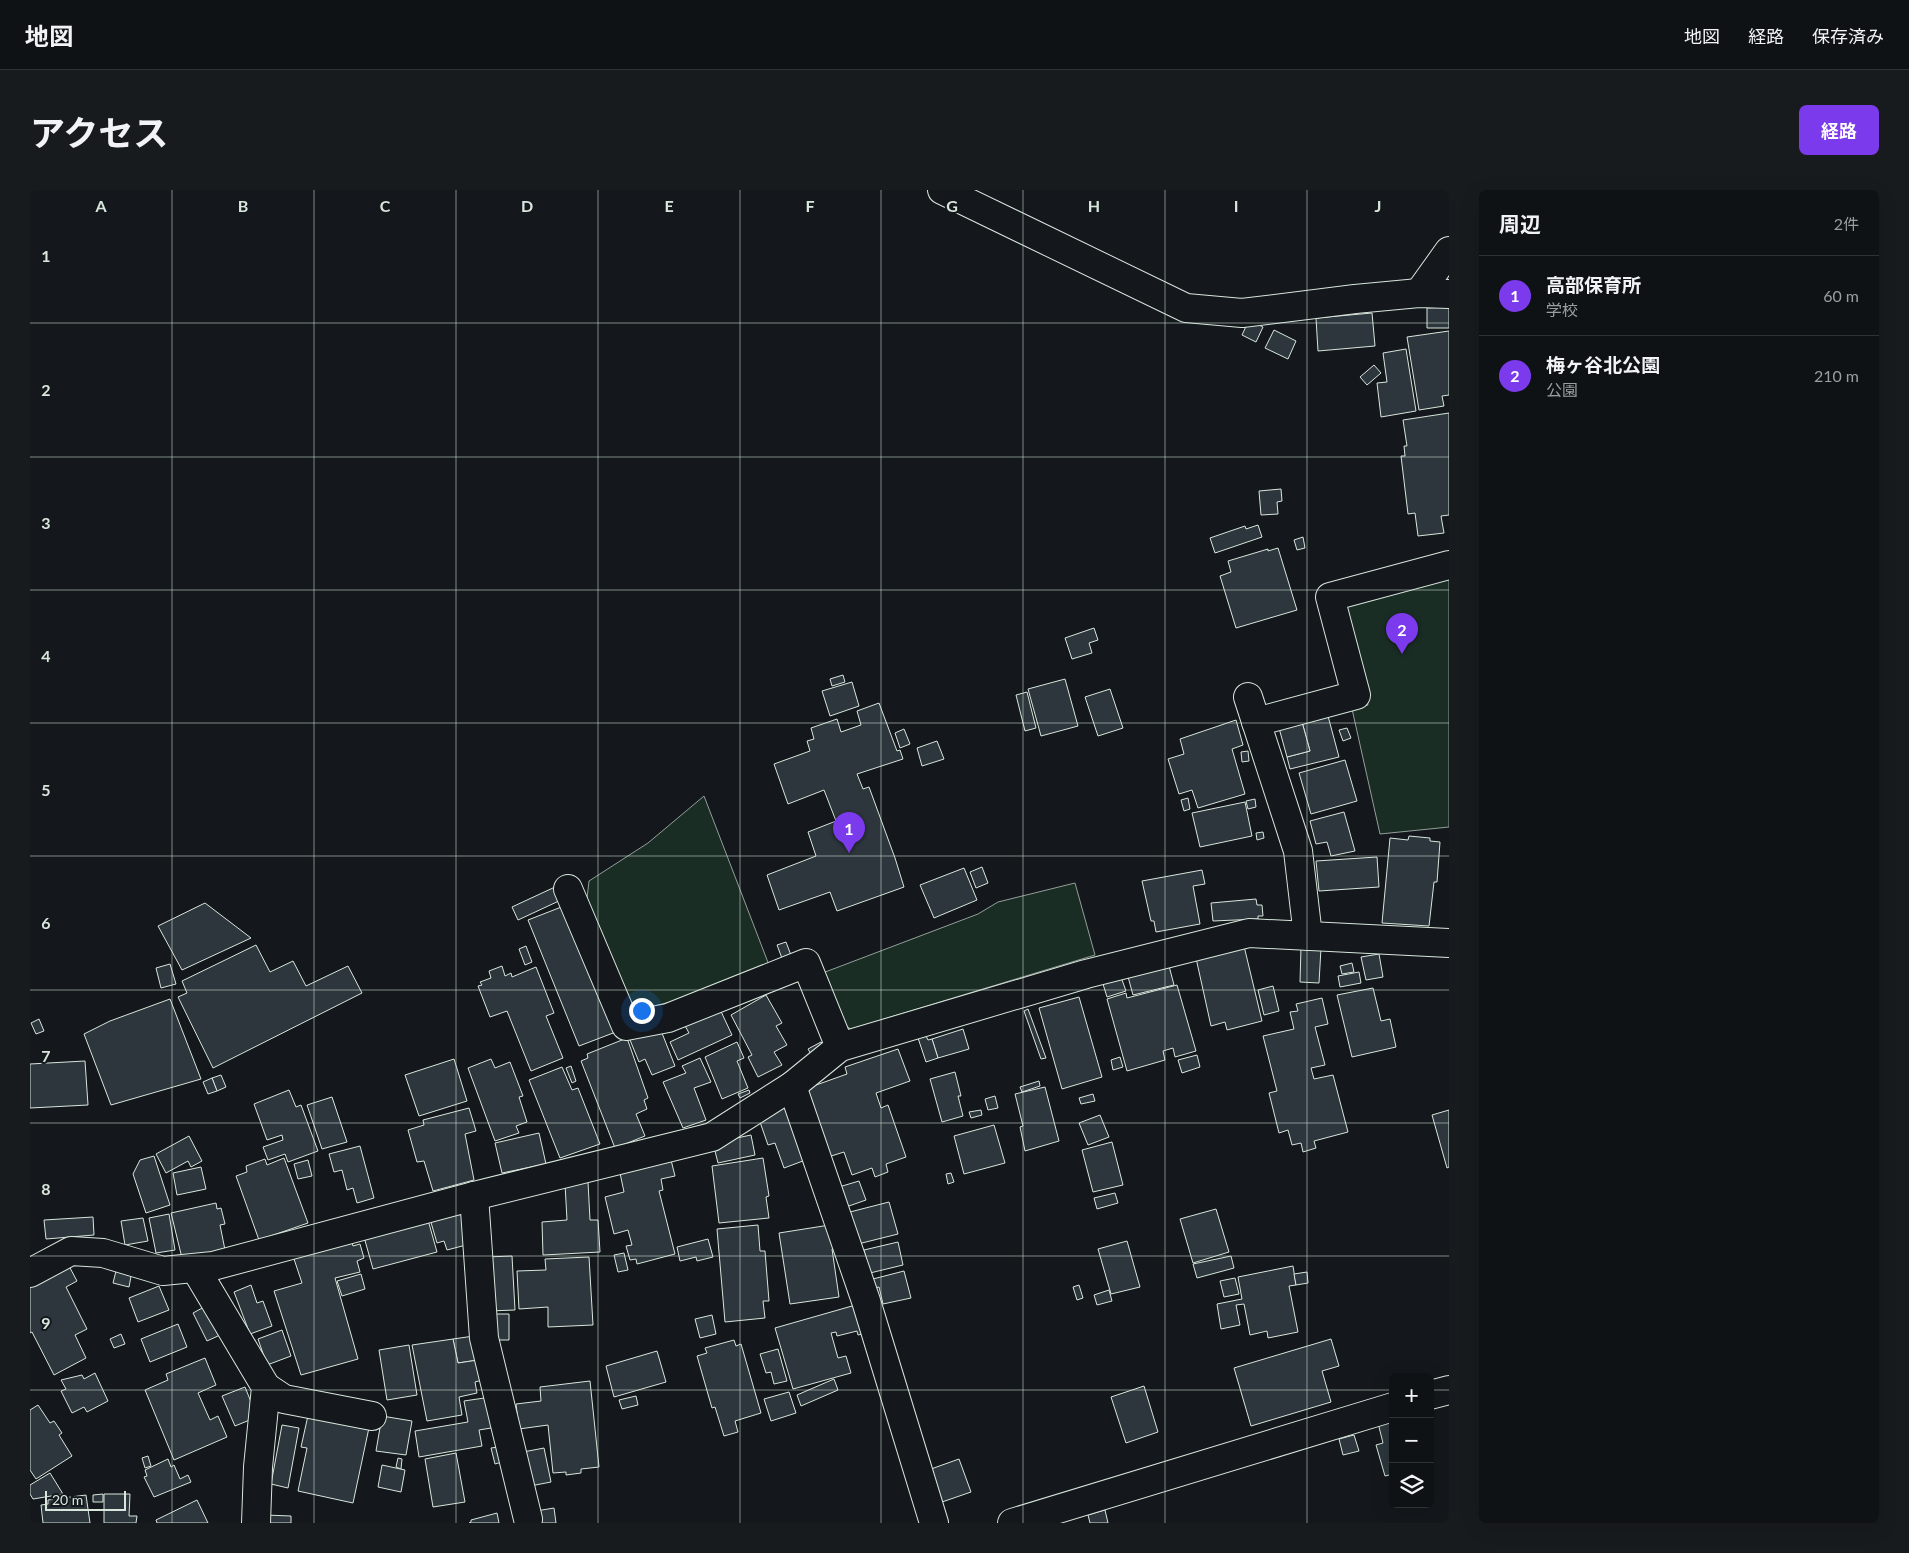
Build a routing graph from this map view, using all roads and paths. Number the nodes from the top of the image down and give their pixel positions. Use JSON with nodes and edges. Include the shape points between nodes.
{"nodes":[{"id":1,"x":942,"y":190,"type":"edge"},
{"id":2,"x":1449,"y":251,"type":"edge"},
{"id":3,"x":1419,"y":293,"type":"junction"},
{"id":4,"x":1449,"y":294,"type":"edge"},
{"id":5,"x":1449,"y":565,"type":"edge"},
{"id":6,"x":1248,"y":697,"type":"dead end"},
{"id":7,"x":1256,"y":722,"type":"junction"},
{"id":8,"x":568,"y":889,"type":"dead end"},
{"id":9,"x":1308,"y":936,"type":"junction"},
{"id":10,"x":1449,"y":943,"type":"edge"},
{"id":11,"x":840,"y":1047,"type":"junction"},
{"id":12,"x":792,"y":1086,"type":"junction"},
{"id":13,"x":474,"y":1196,"type":"junction"},
{"id":14,"x":195,"y":1268,"type":"junction"},
{"id":15,"x":30,"y":1273,"type":"edge"},
{"id":16,"x":266,"y":1387,"type":"junction"},
{"id":17,"x":1449,"y":1390,"type":"edge"},
{"id":18,"x":1434,"y":1395,"type":"edge"},
{"id":19,"x":1389,"y":1408,"type":"edge"},
{"id":20,"x":372,"y":1416,"type":"dead end"},
{"id":21,"x":528,"y":1519,"type":"dead end"},
{"id":22,"x":256,"y":1523,"type":"edge"},
{"id":23,"x":934,"y":1523,"type":"edge"},
{"id":24,"x":1012,"y":1523,"type":"edge"}],
"edges":[{"from":1,"to":3,"type":"street","via":[[1186,308],[1242,313]]},
{"from":2,"to":3,"type":"street"},
{"from":3,"to":4,"type":"street"},
{"from":5,"to":7,"type":"street","via":[[1330,597],[1356,695]]},
{"from":6,"to":7,"type":"street"},
{"from":7,"to":9,"type":"street","via":[[1298,851]]},
{"from":8,"to":11,"type":"street","via":[[626,1026],[668,1018],[806,963]]},
{"from":9,"to":10,"type":"street"},
{"from":9,"to":11,"type":"street","via":[[1249,933],[1086,974]]},
{"from":11,"to":12,"type":"street"},
{"from":12,"to":13,"type":"street","via":[[712,1137]]},
{"from":12,"to":23,"type":"street","via":[[866,1301]]},
{"from":13,"to":14,"type":"street","via":[[213,1266]]},
{"from":13,"to":21,"type":"street","via":[[484,1338]]},
{"from":14,"to":15,"type":"street","via":[[163,1271],[103,1253],[71,1251]]},
{"from":14,"to":16,"type":"street"},
{"from":16,"to":20,"type":"street","via":[[284,1399]]},
{"from":16,"to":22,"type":"street"},
{"from":17,"to":18,"type":"street"},
{"from":19,"to":24,"type":"street"}]}
